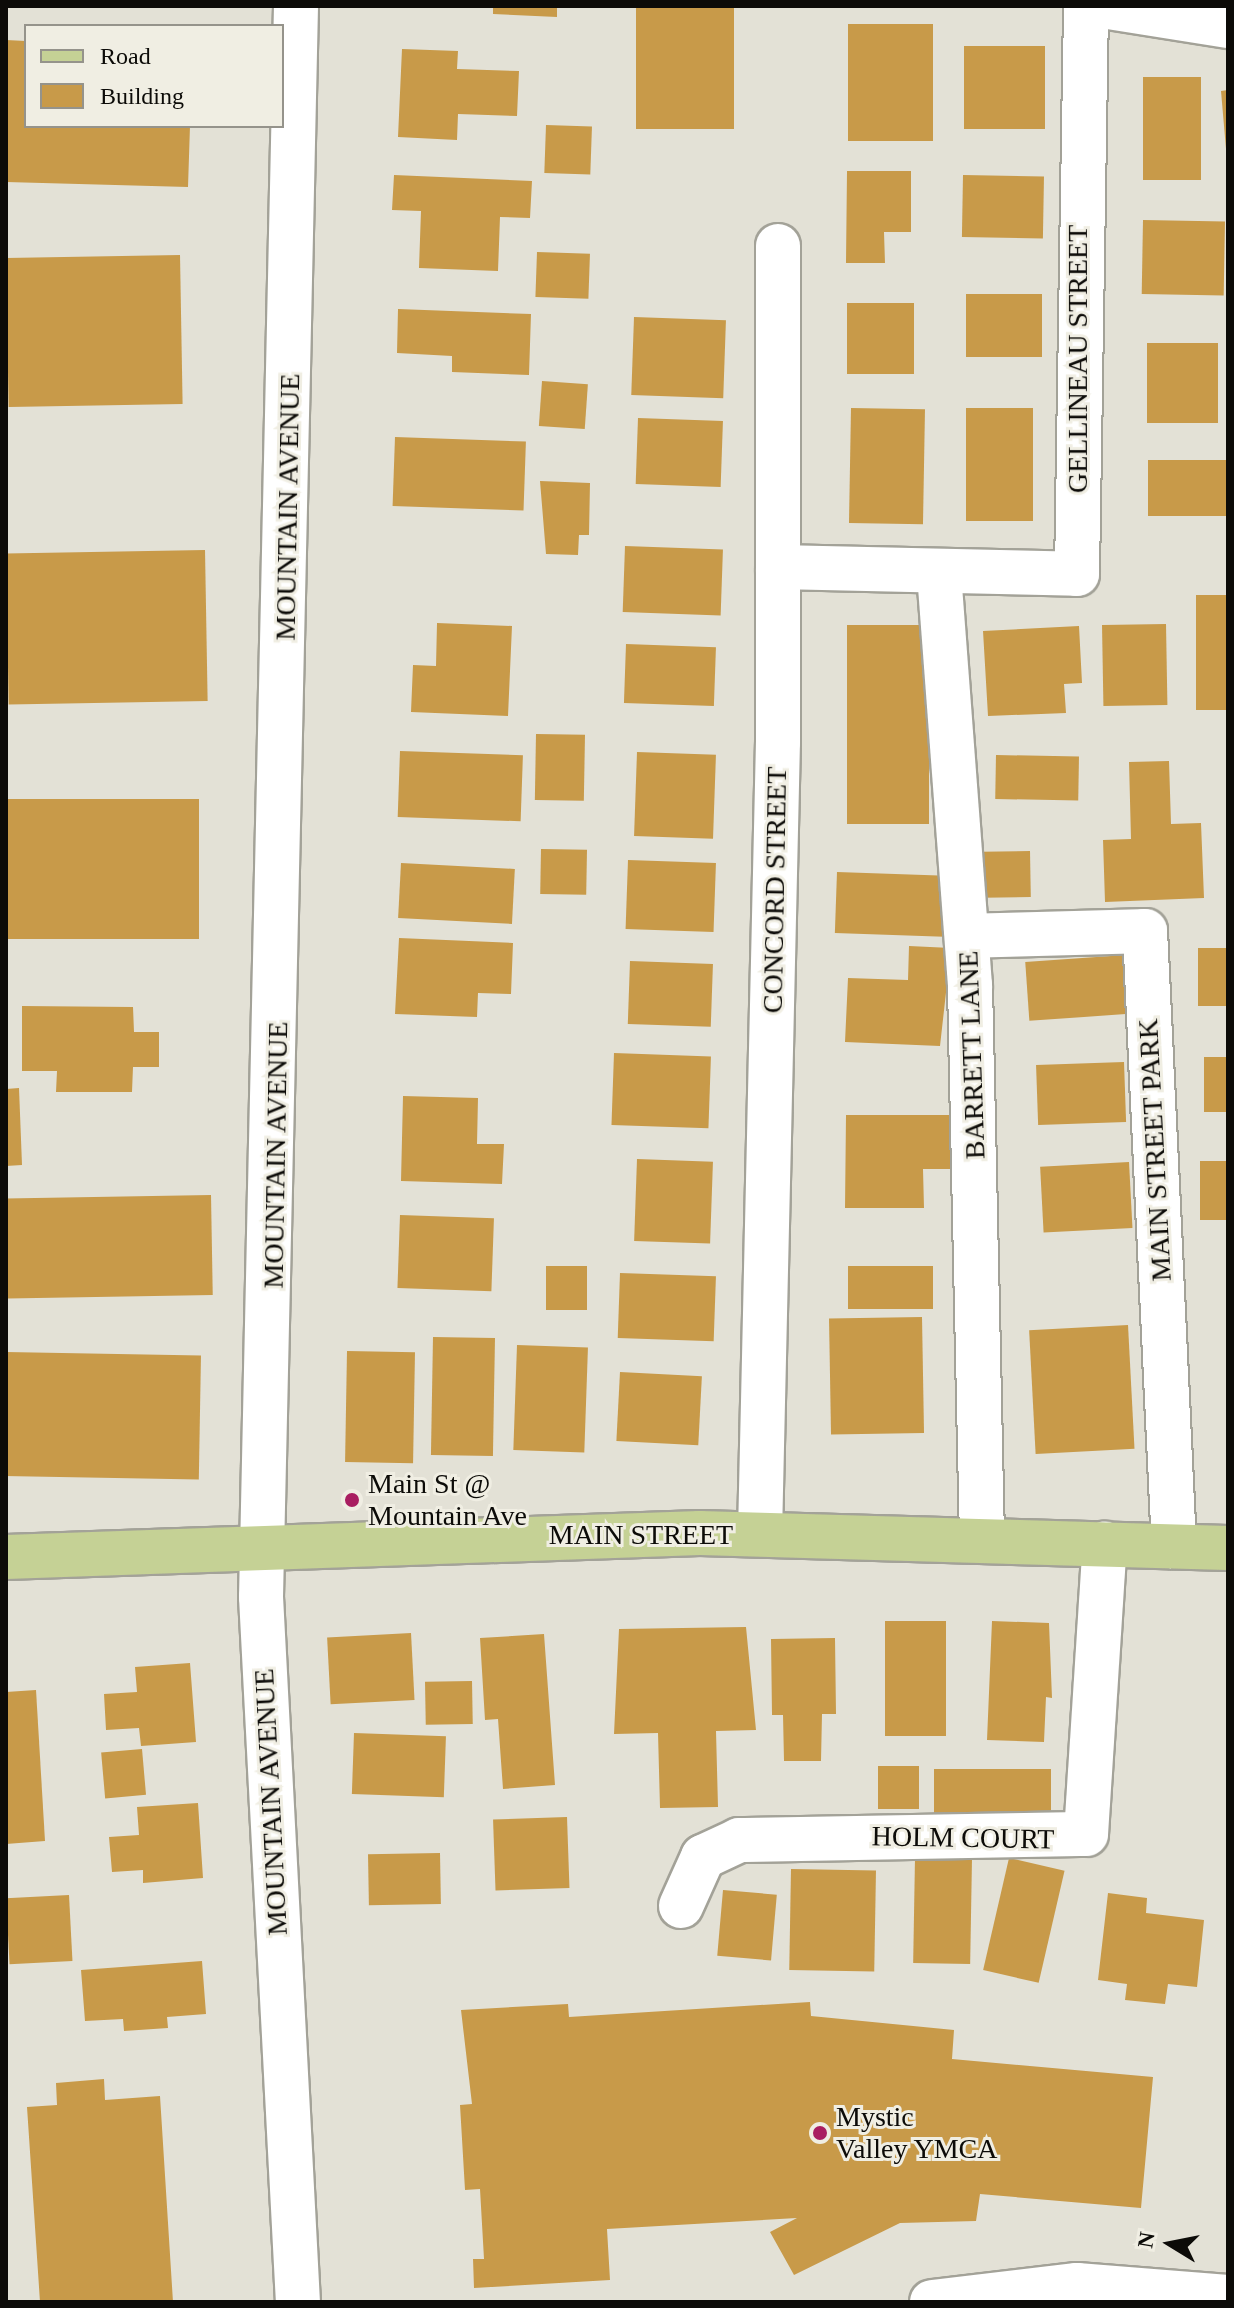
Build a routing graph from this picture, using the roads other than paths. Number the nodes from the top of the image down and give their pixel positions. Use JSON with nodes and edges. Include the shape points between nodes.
{"nodes":[{"id":1,"x":296,"y":6,"type":"edge"},
{"id":2,"x":1086,"y":6,"type":"edge"},
{"id":3,"x":1102,"y":6,"type":"edge"},
{"id":4,"x":1228,"y":26,"type":"edge"},
{"id":5,"x":778,"y":246,"type":"dead end"},
{"id":6,"x":778,"y":567,"type":"junction"},
{"id":7,"x":939,"y":573,"type":"junction"},
{"id":8,"x":967,"y":936,"type":"junction"},
{"id":9,"x":760,"y":1534,"type":"junction"},
{"id":10,"x":982,"y":1538,"type":"junction"},
{"id":11,"x":1105,"y":1544,"type":"junction"},
{"id":12,"x":264,"y":1545,"type":"junction"},
{"id":13,"x":1174,"y":1546,"type":"junction"},
{"id":14,"x":1228,"y":1548,"type":"edge"},
{"id":15,"x":6,"y":1557,"type":"edge"},
{"id":16,"x":681,"y":1906,"type":"dead end"},
{"id":17,"x":1228,"y":2297,"type":"edge"},
{"id":18,"x":298,"y":2302,"type":"edge"},
{"id":19,"x":932,"y":2302,"type":"edge"}],
"edges":[{"from":1,"to":12,"type":"street","name":"MOUNTAIN AVENUE"},
{"from":2,"to":7,"type":"street","name":"GELLINEAU STREET","via":[[1077,574]]},
{"from":3,"to":4,"type":"street"},
{"from":5,"to":6,"type":"street","name":"CONCORD STREET"},
{"from":6,"to":7,"type":"street"},
{"from":6,"to":9,"type":"street","name":"CONCORD STREET"},
{"from":7,"to":8,"type":"street","name":"BARRETT LANE"},
{"from":8,"to":10,"type":"street","name":"BARRETT LANE"},
{"from":8,"to":13,"type":"street","name":"MAIN STREET PARK","via":[[1145,931]]},
{"from":9,"to":10,"type":"main road","name":"MAIN STREET"},
{"from":9,"to":12,"type":"main road","name":"MAIN STREET"},
{"from":10,"to":11,"type":"main road","name":"MAIN STREET"},
{"from":11,"to":13,"type":"main road","name":"MAIN STREET"},
{"from":11,"to":16,"type":"street","name":"HOLM COURT","via":[[1086,1834],[739,1840],[703,1857]]},
{"from":12,"to":15,"type":"main road","name":"MAIN STREET"},
{"from":12,"to":18,"type":"street","name":"MOUNTAIN AVENUE"},
{"from":13,"to":14,"type":"main road","name":"MAIN STREET"},
{"from":17,"to":19,"type":"street","via":[[1077,2285]]}]}
